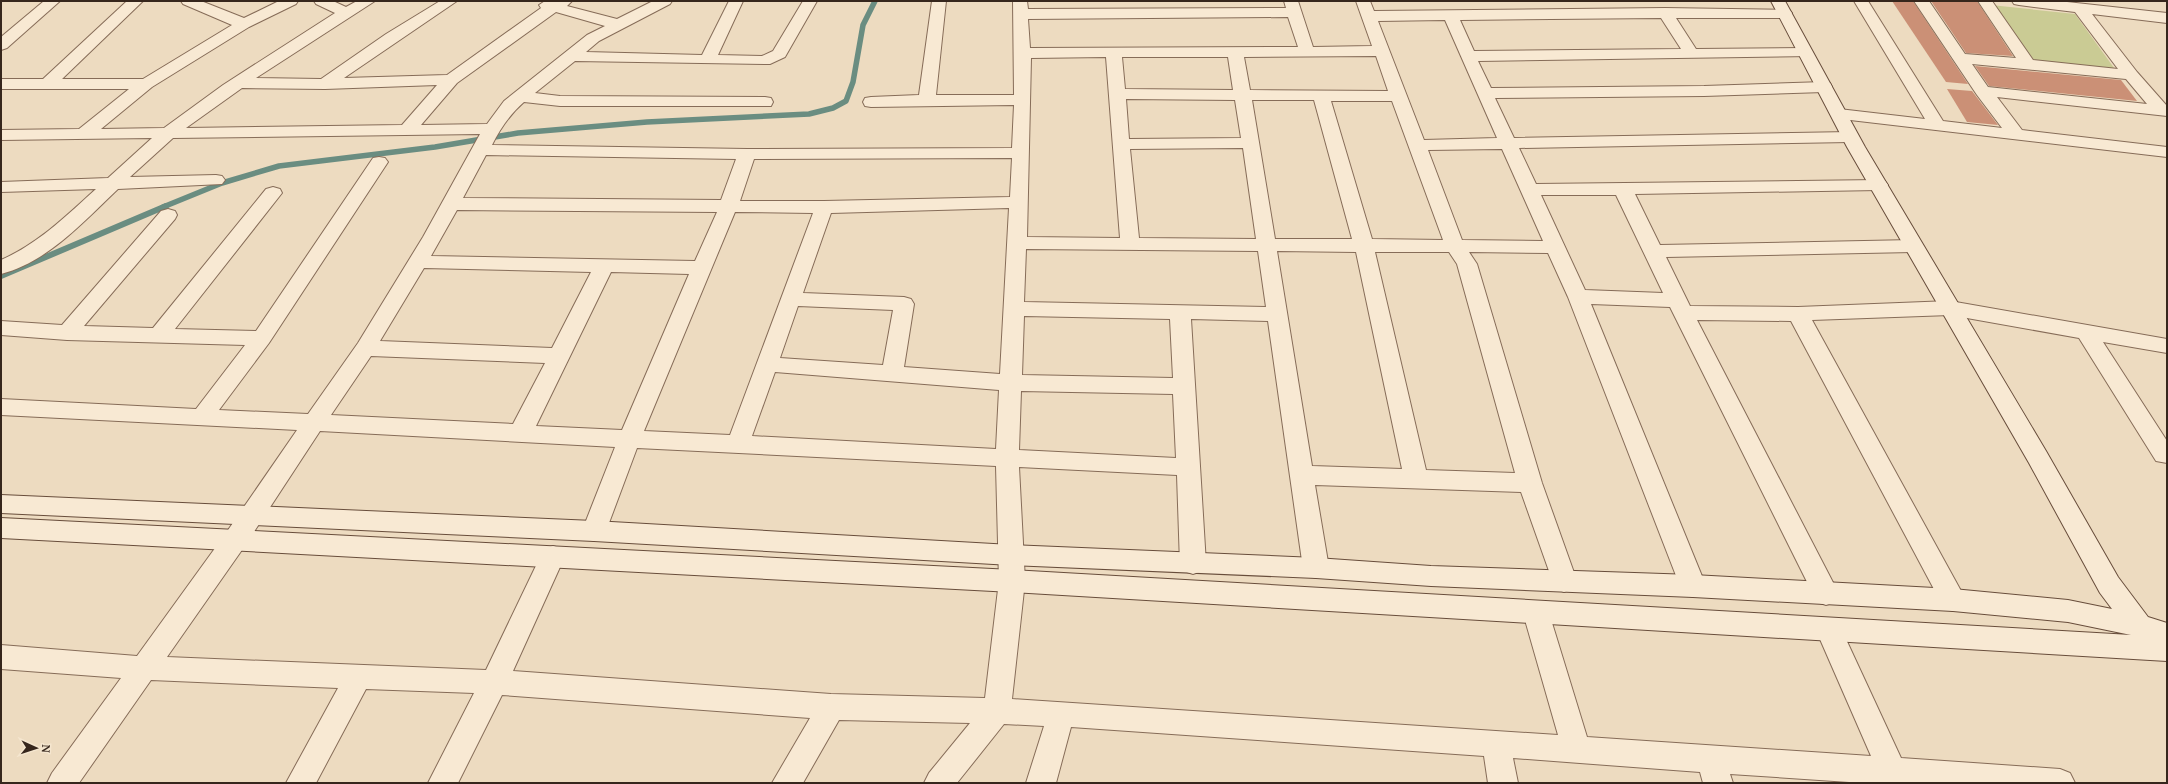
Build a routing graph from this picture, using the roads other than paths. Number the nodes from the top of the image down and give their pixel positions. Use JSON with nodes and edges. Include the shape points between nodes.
{"nodes":[{"id":1,"x":54,"y":1,"type":"edge"},
{"id":2,"x":136,"y":1,"type":"edge"},
{"id":3,"x":188,"y":1,"type":"edge"},
{"id":4,"x":291,"y":1,"type":"edge"},
{"id":5,"x":321,"y":1,"type":"edge"},
{"id":6,"x":368,"y":1,"type":"edge"},
{"id":7,"x":450,"y":1,"type":"edge"},
{"id":8,"x":535,"y":1,"type":"edge"},
{"id":9,"x":665,"y":1,"type":"edge"},
{"id":10,"x":736,"y":1,"type":"edge"},
{"id":11,"x":810,"y":1,"type":"edge"},
{"id":12,"x":939,"y":1,"type":"edge"},
{"id":13,"x":1862,"y":1,"type":"edge"},
{"id":14,"x":1922,"y":1,"type":"edge"},
{"id":15,"x":1985,"y":1,"type":"edge"},
{"id":16,"x":2019,"y":1,"type":"edge"},
{"id":17,"x":2141,"y":1,"type":"edge"},
{"id":18,"x":559,"y":4,"type":"edge"},
{"id":19,"x":1293,"y":6,"type":"edge"},
{"id":20,"x":1781,"y":7,"type":"edge"},
{"id":21,"x":1020,"y":8,"type":"edge"},
{"id":22,"x":2080,"y":8,"type":"junction"},
{"id":23,"x":1366,"y":9,"type":"edge"},
{"id":24,"x":347,"y":13,"type":"junction"},
{"id":25,"x":1665,"y":13,"type":"junction"},
{"id":26,"x":1450,"y":15,"type":"junction"},
{"id":27,"x":2159,"y":17,"type":"edge"},
{"id":28,"x":244,"y":24,"type":"junction"},
{"id":29,"x":617,"y":24,"type":"junction"},
{"id":30,"x":2167,"y":34,"type":"edge"},
{"id":31,"x":1,"y":45,"type":"edge"},
{"id":32,"x":1113,"y":51,"type":"junction"},
{"id":33,"x":1235,"y":51,"type":"junction"},
{"id":34,"x":1307,"y":51,"type":"junction"},
{"id":35,"x":1382,"y":51,"type":"junction"},
{"id":36,"x":1022,"y":52,"type":"junction"},
{"id":37,"x":1691,"y":53,"type":"junction"},
{"id":38,"x":1804,"y":53,"type":"junction"},
{"id":39,"x":573,"y":56,"type":"junction"},
{"id":40,"x":1468,"y":56,"type":"junction"},
{"id":41,"x":1961,"y":58,"type":"junction"},
{"id":42,"x":708,"y":59,"type":"junction"},
{"id":43,"x":2028,"y":64,"type":"junction"},
{"id":44,"x":2130,"y":75,"type":"junction"},
{"id":45,"x":450,"y":80,"type":"junction"},
{"id":46,"x":238,"y":83,"type":"junction"},
{"id":47,"x":1,"y":84,"type":"edge"},
{"id":48,"x":48,"y":84,"type":"junction"},
{"id":49,"x":146,"y":84,"type":"junction"},
{"id":50,"x":325,"y":84,"type":"junction"},
{"id":51,"x":1824,"y":87,"type":"junction"},
{"id":52,"x":1983,"y":91,"type":"junction"},
{"id":53,"x":1485,"y":93,"type":"junction"},
{"id":54,"x":1117,"y":94,"type":"junction"},
{"id":55,"x":1242,"y":95,"type":"junction"},
{"id":56,"x":1321,"y":96,"type":"junction"},
{"id":57,"x":1399,"y":96,"type":"junction"},
{"id":58,"x":520,"y":97,"type":"junction"},
{"id":59,"x":927,"y":100,"type":"junction"},
{"id":60,"x":1022,"y":100,"type":"junction"},
{"id":61,"x":765,"y":102,"type":"dead end"},
{"id":62,"x":871,"y":102,"type":"dead end"},
{"id":63,"x":2164,"y":111,"type":"edge"},
{"id":64,"x":1839,"y":114,"type":"junction"},
{"id":65,"x":1937,"y":126,"type":"junction"},
{"id":66,"x":408,"y":130,"type":"junction"},
{"id":67,"x":169,"y":132,"type":"junction"},
{"id":68,"x":83,"y":134,"type":"junction"},
{"id":69,"x":2016,"y":134,"type":"junction"},
{"id":70,"x":1,"y":135,"type":"edge"},
{"id":71,"x":1850,"y":137,"type":"junction"},
{"id":72,"x":486,"y":140,"type":"junction"},
{"id":73,"x":1251,"y":143,"type":"junction"},
{"id":74,"x":1508,"y":143,"type":"junction"},
{"id":75,"x":1121,"y":144,"type":"junction"},
{"id":76,"x":1418,"y":145,"type":"junction"},
{"id":77,"x":2167,"y":152,"type":"edge"},
{"id":78,"x":1022,"y":153,"type":"junction"},
{"id":79,"x":747,"y":154,"type":"junction"},
{"id":80,"x":379,"y":162,"type":"dead end"},
{"id":81,"x":216,"y":180,"type":"dead end"},
{"id":82,"x":114,"y":183,"type":"junction"},
{"id":83,"x":1879,"y":185,"type":"junction"},
{"id":84,"x":1,"y":187,"type":"edge"},
{"id":85,"x":1623,"y":189,"type":"junction"},
{"id":86,"x":1530,"y":190,"type":"junction"},
{"id":87,"x":273,"y":193,"type":"dead end"},
{"id":88,"x":1019,"y":202,"type":"junction"},
{"id":89,"x":450,"y":204,"type":"junction"},
{"id":90,"x":728,"y":207,"type":"junction"},
{"id":91,"x":824,"y":207,"type":"junction"},
{"id":92,"x":168,"y":215,"type":"dead end"},
{"id":93,"x":1018,"y":243,"type":"junction"},
{"id":94,"x":1130,"y":244,"type":"junction"},
{"id":95,"x":1267,"y":246,"type":"junction"},
{"id":96,"x":1364,"y":246,"type":"junction"},
{"id":97,"x":1455,"y":246,"type":"junction"},
{"id":98,"x":1913,"y":246,"type":"junction"},
{"id":99,"x":1556,"y":247,"type":"junction"},
{"id":100,"x":1653,"y":251,"type":"junction"},
{"id":101,"x":417,"y":262,"type":"junction"},
{"id":102,"x":604,"y":266,"type":"junction"},
{"id":103,"x":1,"y":268,"type":"edge"},
{"id":104,"x":702,"y":268,"type":"junction"},
{"id":105,"x":1578,"y":297,"type":"junction"},
{"id":106,"x":792,"y":299,"type":"junction"},
{"id":107,"x":1680,"y":306,"type":"junction"},
{"id":108,"x":1950,"y":308,"type":"junction"},
{"id":109,"x":1015,"y":309,"type":"junction"},
{"id":110,"x":1180,"y":312,"type":"junction"},
{"id":111,"x":1277,"y":314,"type":"junction"},
{"id":112,"x":1798,"y":314,"type":"junction"},
{"id":113,"x":1,"y":328,"type":"edge"},
{"id":114,"x":2086,"y":332,"type":"junction"},
{"id":115,"x":67,"y":333,"type":"junction"},
{"id":116,"x":158,"y":336,"type":"junction"},
{"id":117,"x":262,"y":338,"type":"junction"},
{"id":118,"x":2167,"y":346,"type":"edge"},
{"id":119,"x":365,"y":348,"type":"junction"},
{"id":120,"x":559,"y":356,"type":"junction"},
{"id":121,"x":766,"y":364,"type":"junction"},
{"id":122,"x":892,"y":374,"type":"junction"},
{"id":123,"x":1011,"y":384,"type":"junction"},
{"id":124,"x":1183,"y":386,"type":"junction"},
{"id":125,"x":1,"y":407,"type":"edge"},
{"id":126,"x":201,"y":418,"type":"junction"},
{"id":127,"x":313,"y":424,"type":"junction"},
{"id":128,"x":520,"y":434,"type":"junction"},
{"id":129,"x":629,"y":439,"type":"junction"},
{"id":130,"x":738,"y":444,"type":"junction"},
{"id":131,"x":2164,"y":455,"type":"dead end"},
{"id":132,"x":1007,"y":459,"type":"junction"},
{"id":133,"x":1187,"y":467,"type":"junction"},
{"id":134,"x":1301,"y":475,"type":"junction"},
{"id":135,"x":1416,"y":479,"type":"junction"},
{"id":136,"x":1530,"y":483,"type":"junction"},
{"id":137,"x":1,"y":504,"type":"edge"},
{"id":138,"x":251,"y":516,"type":"junction"},
{"id":139,"x":1,"y":528,"type":"edge"},
{"id":140,"x":594,"y":531,"type":"junction"},
{"id":141,"x":235,"y":540,"type":"junction"},
{"id":142,"x":1011,"y":555,"type":"junction"},
{"id":143,"x":553,"y":556,"type":"junction"},
{"id":144,"x":1193,"y":564,"type":"junction"},
{"id":145,"x":1316,"y":568,"type":"junction"},
{"id":146,"x":1012,"y":581,"type":"junction"},
{"id":147,"x":1564,"y":581,"type":"junction"},
{"id":148,"x":1693,"y":586,"type":"junction"},
{"id":149,"x":1826,"y":594,"type":"junction"},
{"id":150,"x":1953,"y":600,"type":"junction"},
{"id":151,"x":1536,"y":613,"type":"junction"},
{"id":152,"x":2140,"y":626,"type":"junction"},
{"id":153,"x":1829,"y":630,"type":"junction"},
{"id":154,"x":2163,"y":644,"type":"edge"},
{"id":155,"x":2,"y":658,"type":"edge"},
{"id":156,"x":144,"y":668,"type":"junction"},
{"id":157,"x":359,"y":676,"type":"junction"},
{"id":158,"x":494,"y":682,"type":"junction"},
{"id":159,"x":831,"y":707,"type":"junction"},
{"id":160,"x":997,"y":711,"type":"junction"},
{"id":161,"x":1061,"y":714,"type":"junction"},
{"id":162,"x":1496,"y":745,"type":"junction"},
{"id":163,"x":1577,"y":750,"type":"junction"},
{"id":164,"x":1715,"y":771,"type":"edge"},
{"id":165,"x":1892,"y":772,"type":"junction"},
{"id":166,"x":1863,"y":776,"type":"edge"},
{"id":167,"x":62,"y":783,"type":"edge"},
{"id":168,"x":301,"y":783,"type":"edge"},
{"id":169,"x":443,"y":783,"type":"edge"},
{"id":170,"x":787,"y":783,"type":"edge"},
{"id":171,"x":939,"y":783,"type":"edge"},
{"id":172,"x":1040,"y":783,"type":"edge"},
{"id":173,"x":1503,"y":783,"type":"edge"},
{"id":174,"x":2060,"y":783,"type":"edge"}],
"edges":[{"from":1,"to":31,"type":"street"},
{"from":2,"to":48,"type":"street"},
{"from":3,"to":28,"type":"street"},
{"from":4,"to":28,"type":"street"},
{"from":5,"to":24,"type":"street"},
{"from":6,"to":24,"type":"street"},
{"from":7,"to":50,"type":"street","via":[[392,37]]},
{"from":8,"to":18,"type":"street"},
{"from":9,"to":29,"type":"street"},
{"from":10,"to":42,"type":"street"},
{"from":11,"to":42,"type":"street","via":[[779,54],[772,58],[764,61]]},
{"from":12,"to":59,"type":"street"},
{"from":13,"to":65,"type":"street"},
{"from":14,"to":41,"type":"street"},
{"from":15,"to":43,"type":"street"},
{"from":16,"to":22,"type":"street"},
{"from":17,"to":27,"type":"street"},
{"from":18,"to":29,"type":"street"},
{"from":18,"to":45,"type":"street"},
{"from":19,"to":21,"type":"street"},
{"from":19,"to":34,"type":"street"},
{"from":20,"to":25,"type":"street"},
{"from":20,"to":38,"type":"street"},
{"from":21,"to":36,"type":"street"},
{"from":22,"to":27,"type":"street"},
{"from":22,"to":44,"type":"street"},
{"from":23,"to":26,"type":"street"},
{"from":23,"to":35,"type":"street"},
{"from":24,"to":46,"type":"street"},
{"from":25,"to":26,"type":"street"},
{"from":25,"to":37,"type":"street"},
{"from":26,"to":40,"type":"street"},
{"from":27,"to":30,"type":"street"},
{"from":28,"to":49,"type":"street"},
{"from":29,"to":39,"type":"street","via":[[594,38]]},
{"from":32,"to":33,"type":"street"},
{"from":32,"to":36,"type":"street"},
{"from":32,"to":54,"type":"street"},
{"from":33,"to":34,"type":"street"},
{"from":33,"to":55,"type":"street"},
{"from":34,"to":35,"type":"street"},
{"from":35,"to":57,"type":"street"},
{"from":36,"to":60,"type":"street"},
{"from":37,"to":38,"type":"street"},
{"from":37,"to":40,"type":"street"},
{"from":38,"to":51,"type":"street"},
{"from":39,"to":42,"type":"street"},
{"from":39,"to":58,"type":"street"},
{"from":40,"to":53,"type":"street"},
{"from":41,"to":43,"type":"street"},
{"from":41,"to":52,"type":"street"},
{"from":43,"to":44,"type":"street"},
{"from":44,"to":63,"type":"street"},
{"from":45,"to":50,"type":"street"},
{"from":45,"to":66,"type":"street"},
{"from":46,"to":50,"type":"street"},
{"from":46,"to":67,"type":"street"},
{"from":47,"to":48,"type":"street"},
{"from":48,"to":49,"type":"street"},
{"from":49,"to":68,"type":"street"},
{"from":51,"to":53,"type":"street"},
{"from":51,"to":64,"type":"street"},
{"from":52,"to":63,"type":"street"},
{"from":52,"to":69,"type":"street"},
{"from":53,"to":74,"type":"street"},
{"from":54,"to":55,"type":"street"},
{"from":54,"to":75,"type":"street"},
{"from":55,"to":56,"type":"street"},
{"from":55,"to":73,"type":"street"},
{"from":56,"to":57,"type":"street"},
{"from":56,"to":96,"type":"street"},
{"from":57,"to":76,"type":"street"},
{"from":58,"to":61,"type":"street","via":[[560,101]]},
{"from":58,"to":72,"type":"street","via":[[510,105]]},
{"from":59,"to":60,"type":"street"},
{"from":59,"to":62,"type":"street"},
{"from":60,"to":78,"type":"street"},
{"from":64,"to":65,"type":"street"},
{"from":64,"to":71,"type":"street"},
{"from":65,"to":69,"type":"street"},
{"from":66,"to":67,"type":"street"},
{"from":66,"to":72,"type":"street"},
{"from":67,"to":68,"type":"street"},
{"from":67,"to":82,"type":"street"},
{"from":68,"to":70,"type":"street"},
{"from":69,"to":77,"type":"street"},
{"from":71,"to":74,"type":"street"},
{"from":71,"to":83,"type":"street"},
{"from":72,"to":79,"type":"street"},
{"from":72,"to":89,"type":"street"},
{"from":73,"to":75,"type":"street"},
{"from":73,"to":95,"type":"street"},
{"from":74,"to":76,"type":"street"},
{"from":74,"to":86,"type":"street"},
{"from":75,"to":94,"type":"street"},
{"from":76,"to":97,"type":"street"},
{"from":78,"to":79,"type":"street"},
{"from":78,"to":88,"type":"street"},
{"from":79,"to":90,"type":"street"},
{"from":80,"to":117,"type":"street"},
{"from":81,"to":82,"type":"street"},
{"from":82,"to":84,"type":"street"},
{"from":82,"to":103,"type":"street","via":[[44,245]]},
{"from":83,"to":85,"type":"street"},
{"from":83,"to":98,"type":"street"},
{"from":85,"to":86,"type":"street"},
{"from":85,"to":100,"type":"street"},
{"from":86,"to":99,"type":"street"},
{"from":87,"to":116,"type":"street"},
{"from":88,"to":91,"type":"street"},
{"from":88,"to":93,"type":"street"},
{"from":89,"to":90,"type":"street"},
{"from":89,"to":101,"type":"street"},
{"from":90,"to":91,"type":"street"},
{"from":90,"to":104,"type":"street"},
{"from":91,"to":106,"type":"street"},
{"from":92,"to":115,"type":"street"},
{"from":93,"to":94,"type":"street"},
{"from":93,"to":109,"type":"street"},
{"from":94,"to":95,"type":"street"},
{"from":95,"to":96,"type":"street"},
{"from":95,"to":111,"type":"street"},
{"from":96,"to":97,"type":"street"},
{"from":96,"to":135,"type":"street"},
{"from":97,"to":99,"type":"street"},
{"from":97,"to":136,"type":"street","via":[[1467,264]]},
{"from":98,"to":100,"type":"street"},
{"from":98,"to":108,"type":"street"},
{"from":99,"to":105,"type":"street"},
{"from":100,"to":107,"type":"street"},
{"from":101,"to":102,"type":"street"},
{"from":101,"to":119,"type":"street"},
{"from":102,"to":104,"type":"street"},
{"from":102,"to":120,"type":"street"},
{"from":104,"to":129,"type":"street"},
{"from":105,"to":107,"type":"street"},
{"from":105,"to":148,"type":"street"},
{"from":106,"to":121,"type":"street"},
{"from":106,"to":122,"type":"street","via":[[904,304]]},
{"from":107,"to":112,"type":"street"},
{"from":107,"to":149,"type":"street"},
{"from":108,"to":112,"type":"street"},
{"from":108,"to":114,"type":"street"},
{"from":108,"to":152,"type":"street","via":[[2109,585]]},
{"from":109,"to":110,"type":"street"},
{"from":109,"to":123,"type":"street"},
{"from":110,"to":111,"type":"street"},
{"from":110,"to":124,"type":"street"},
{"from":111,"to":134,"type":"street"},
{"from":112,"to":150,"type":"street"},
{"from":113,"to":115,"type":"street"},
{"from":114,"to":118,"type":"street"},
{"from":114,"to":131,"type":"street"},
{"from":115,"to":116,"type":"street"},
{"from":116,"to":117,"type":"street"},
{"from":117,"to":126,"type":"street"},
{"from":119,"to":120,"type":"street"},
{"from":119,"to":127,"type":"street"},
{"from":120,"to":128,"type":"street"},
{"from":121,"to":122,"type":"street"},
{"from":121,"to":130,"type":"street"},
{"from":122,"to":123,"type":"street"},
{"from":123,"to":124,"type":"street"},
{"from":123,"to":132,"type":"street"},
{"from":124,"to":133,"type":"street"},
{"from":125,"to":126,"type":"street"},
{"from":126,"to":127,"type":"street"},
{"from":127,"to":128,"type":"street"},
{"from":127,"to":138,"type":"street"},
{"from":128,"to":129,"type":"street"},
{"from":129,"to":130,"type":"street"},
{"from":129,"to":140,"type":"street"},
{"from":130,"to":132,"type":"street"},
{"from":132,"to":133,"type":"street"},
{"from":132,"to":142,"type":"street"},
{"from":133,"to":144,"type":"street"},
{"from":134,"to":135,"type":"street"},
{"from":134,"to":145,"type":"street"},
{"from":135,"to":136,"type":"street"},
{"from":136,"to":147,"type":"street"},
{"from":137,"to":138,"type":"street"},
{"from":138,"to":140,"type":"street"},
{"from":138,"to":141,"type":"street"},
{"from":139,"to":141,"type":"street"},
{"from":140,"to":142,"type":"street"},
{"from":141,"to":143,"type":"street"},
{"from":141,"to":156,"type":"street"},
{"from":142,"to":144,"type":"street"},
{"from":142,"to":146,"type":"street"},
{"from":143,"to":146,"type":"street"},
{"from":143,"to":158,"type":"street"},
{"from":144,"to":145,"type":"street"},
{"from":145,"to":147,"type":"street"},
{"from":146,"to":151,"type":"street"},
{"from":146,"to":160,"type":"street"},
{"from":147,"to":148,"type":"street"},
{"from":148,"to":149,"type":"street"},
{"from":149,"to":150,"type":"street"},
{"from":150,"to":152,"type":"street","via":[[2068,611]]},
{"from":151,"to":153,"type":"street"},
{"from":151,"to":163,"type":"street"},
{"from":152,"to":154,"type":"street"},
{"from":153,"to":154,"type":"street"},
{"from":153,"to":165,"type":"street"},
{"from":155,"to":156,"type":"street"},
{"from":156,"to":157,"type":"street"},
{"from":156,"to":167,"type":"street"},
{"from":157,"to":158,"type":"street"},
{"from":157,"to":168,"type":"street"},
{"from":158,"to":159,"type":"street"},
{"from":158,"to":169,"type":"street"},
{"from":159,"to":160,"type":"street"},
{"from":159,"to":170,"type":"street"},
{"from":160,"to":161,"type":"street"},
{"from":160,"to":171,"type":"street"},
{"from":161,"to":162,"type":"street"},
{"from":161,"to":172,"type":"street"},
{"from":162,"to":163,"type":"street"},
{"from":162,"to":173,"type":"street"},
{"from":163,"to":164,"type":"street"},
{"from":164,"to":166,"type":"street"},
{"from":165,"to":166,"type":"street"},
{"from":165,"to":174,"type":"street"}]}
